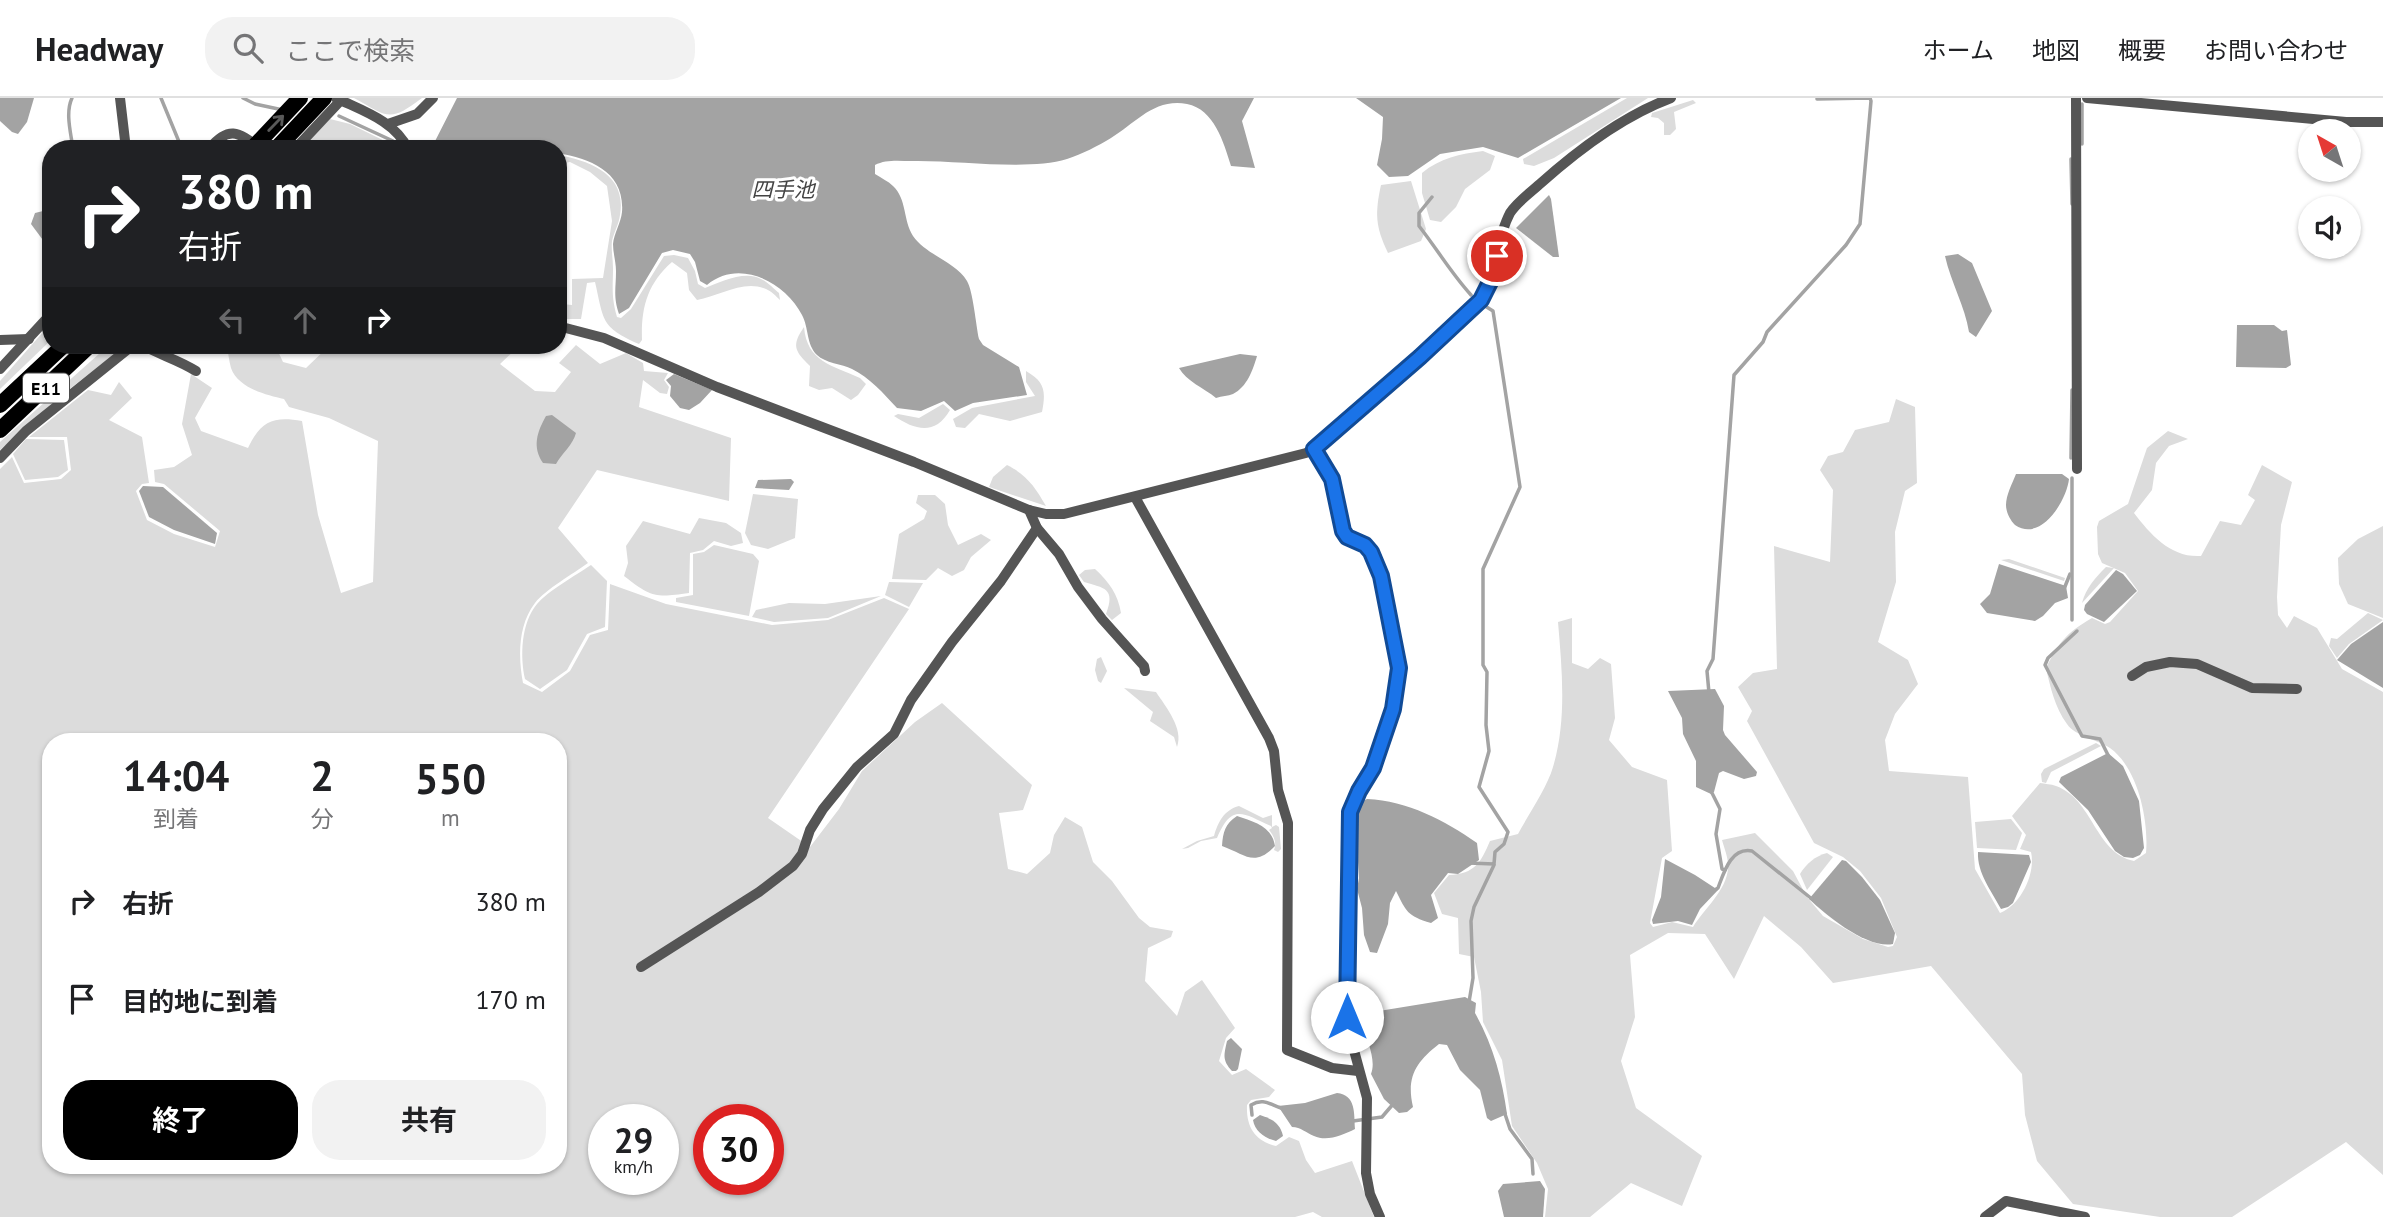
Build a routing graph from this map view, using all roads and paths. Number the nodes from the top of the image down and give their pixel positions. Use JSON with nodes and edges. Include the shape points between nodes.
{"nodes":[{"id":1,"x":120,"y":98,"type":"edge"},
{"id":2,"x":300,"y":98,"type":"edge"},
{"id":3,"x":433,"y":98,"type":"edge"},
{"id":4,"x":1671,"y":98,"type":"edge"},
{"id":5,"x":2076,"y":98,"type":"edge"},
{"id":6,"x":2087,"y":98,"type":"edge"},
{"id":7,"x":334,"y":99,"type":"edge"},
{"id":8,"x":2383,"y":122,"type":"edge"},
{"id":9,"x":388,"y":124,"type":"junction"},
{"id":10,"x":125,"y":140,"type":"edge"},
{"id":11,"x":219,"y":140,"type":"edge"},
{"id":12,"x":246,"y":140,"type":"edge"},
{"id":13,"x":260,"y":140,"type":"edge"},
{"id":14,"x":286,"y":140,"type":"edge"},
{"id":15,"x":302,"y":140,"type":"edge"},
{"id":16,"x":404,"y":140,"type":"edge"},
{"id":17,"x":42,"y":324,"type":"edge"},
{"id":18,"x":567,"y":328,"type":"edge"},
{"id":19,"x":29,"y":339,"type":"junction"},
{"id":20,"x":0,"y":341,"type":"edge"},
{"id":21,"x":54,"y":354,"type":"edge"},
{"id":22,"x":80,"y":354,"type":"edge"},
{"id":23,"x":122,"y":354,"type":"edge"},
{"id":24,"x":160,"y":354,"type":"edge"},
{"id":25,"x":0,"y":369,"type":"edge"},
{"id":26,"x":196,"y":371,"type":"dead end"},
{"id":27,"x":0,"y":405,"type":"edge"},
{"id":28,"x":0,"y":430,"type":"edge"},
{"id":29,"x":1314,"y":449,"type":"junction"},
{"id":30,"x":0,"y":458,"type":"edge"},
{"id":31,"x":2077,"y":469,"type":"dead end"},
{"id":32,"x":1135,"y":497,"type":"junction"},
{"id":33,"x":1029,"y":510,"type":"junction"},
{"id":34,"x":1037,"y":528,"type":"junction"},
{"id":35,"x":1145,"y":671,"type":"dead end"},
{"id":36,"x":2132,"y":677,"type":"dead end"},
{"id":37,"x":2297,"y":689,"type":"dead end"},
{"id":38,"x":641,"y":968,"type":"dead end"},
{"id":39,"x":1358,"y":1071,"type":"junction"},
{"id":40,"x":1380,"y":1217,"type":"edge"},
{"id":41,"x":1985,"y":1217,"type":"edge"},
{"id":42,"x":2085,"y":1217,"type":"edge"}],
"edges":[{"from":1,"to":10,"type":"street"},
{"from":13,"to":2,"type":"highway","one_way":true},
{"from":3,"to":9,"type":"street","via":[[417,114]]},
{"from":4,"to":29,"type":"street","via":[[1577,150],[1511,211],[1481,300]]},
{"from":5,"to":31,"type":"street"},
{"from":6,"to":8,"type":"street"},
{"from":7,"to":9,"type":"street"},
{"from":7,"to":14,"type":"highway"},
{"from":7,"to":15,"type":"street"},
{"from":9,"to":16,"type":"street"},
{"from":11,"to":12,"type":"street","via":[[227,133]]},
{"from":17,"to":19,"type":"street"},
{"from":18,"to":33,"type":"street","via":[[604,338]]},
{"from":19,"to":20,"type":"street"},
{"from":19,"to":25,"type":"street"},
{"from":21,"to":27,"type":"highway","number":"E11"},
{"from":22,"to":28,"type":"highway","number":"E11"},
{"from":23,"to":30,"type":"street","via":[[26,431]]},
{"from":24,"to":26,"type":"street"},
{"from":29,"to":32,"type":"street"},
{"from":29,"to":39,"type":"street","via":[[1332,479],[1343,531],[1371,552],[1381,576],[1399,668],[1393,709],[1373,768],[1350,812],[1347,1017]]},
{"from":32,"to":33,"type":"street","via":[[1064,514]]},
{"from":32,"to":39,"type":"street","via":[[1274,751],[1278,790],[1288,823],[1287,1050],[1332,1068]]},
{"from":33,"to":34,"type":"street"},
{"from":34,"to":35,"type":"street"},
{"from":34,"to":38,"type":"street","via":[[911,700],[894,734],[857,767],[823,809],[793,866]]},
{"from":36,"to":37,"type":"street","via":[[2146,667],[2169,662],[2197,664],[2252,688]]},
{"from":39,"to":40,"type":"street","via":[[1367,1098],[1366,1173]]},
{"from":41,"to":42,"type":"street","via":[[2006,1201]]}]}
